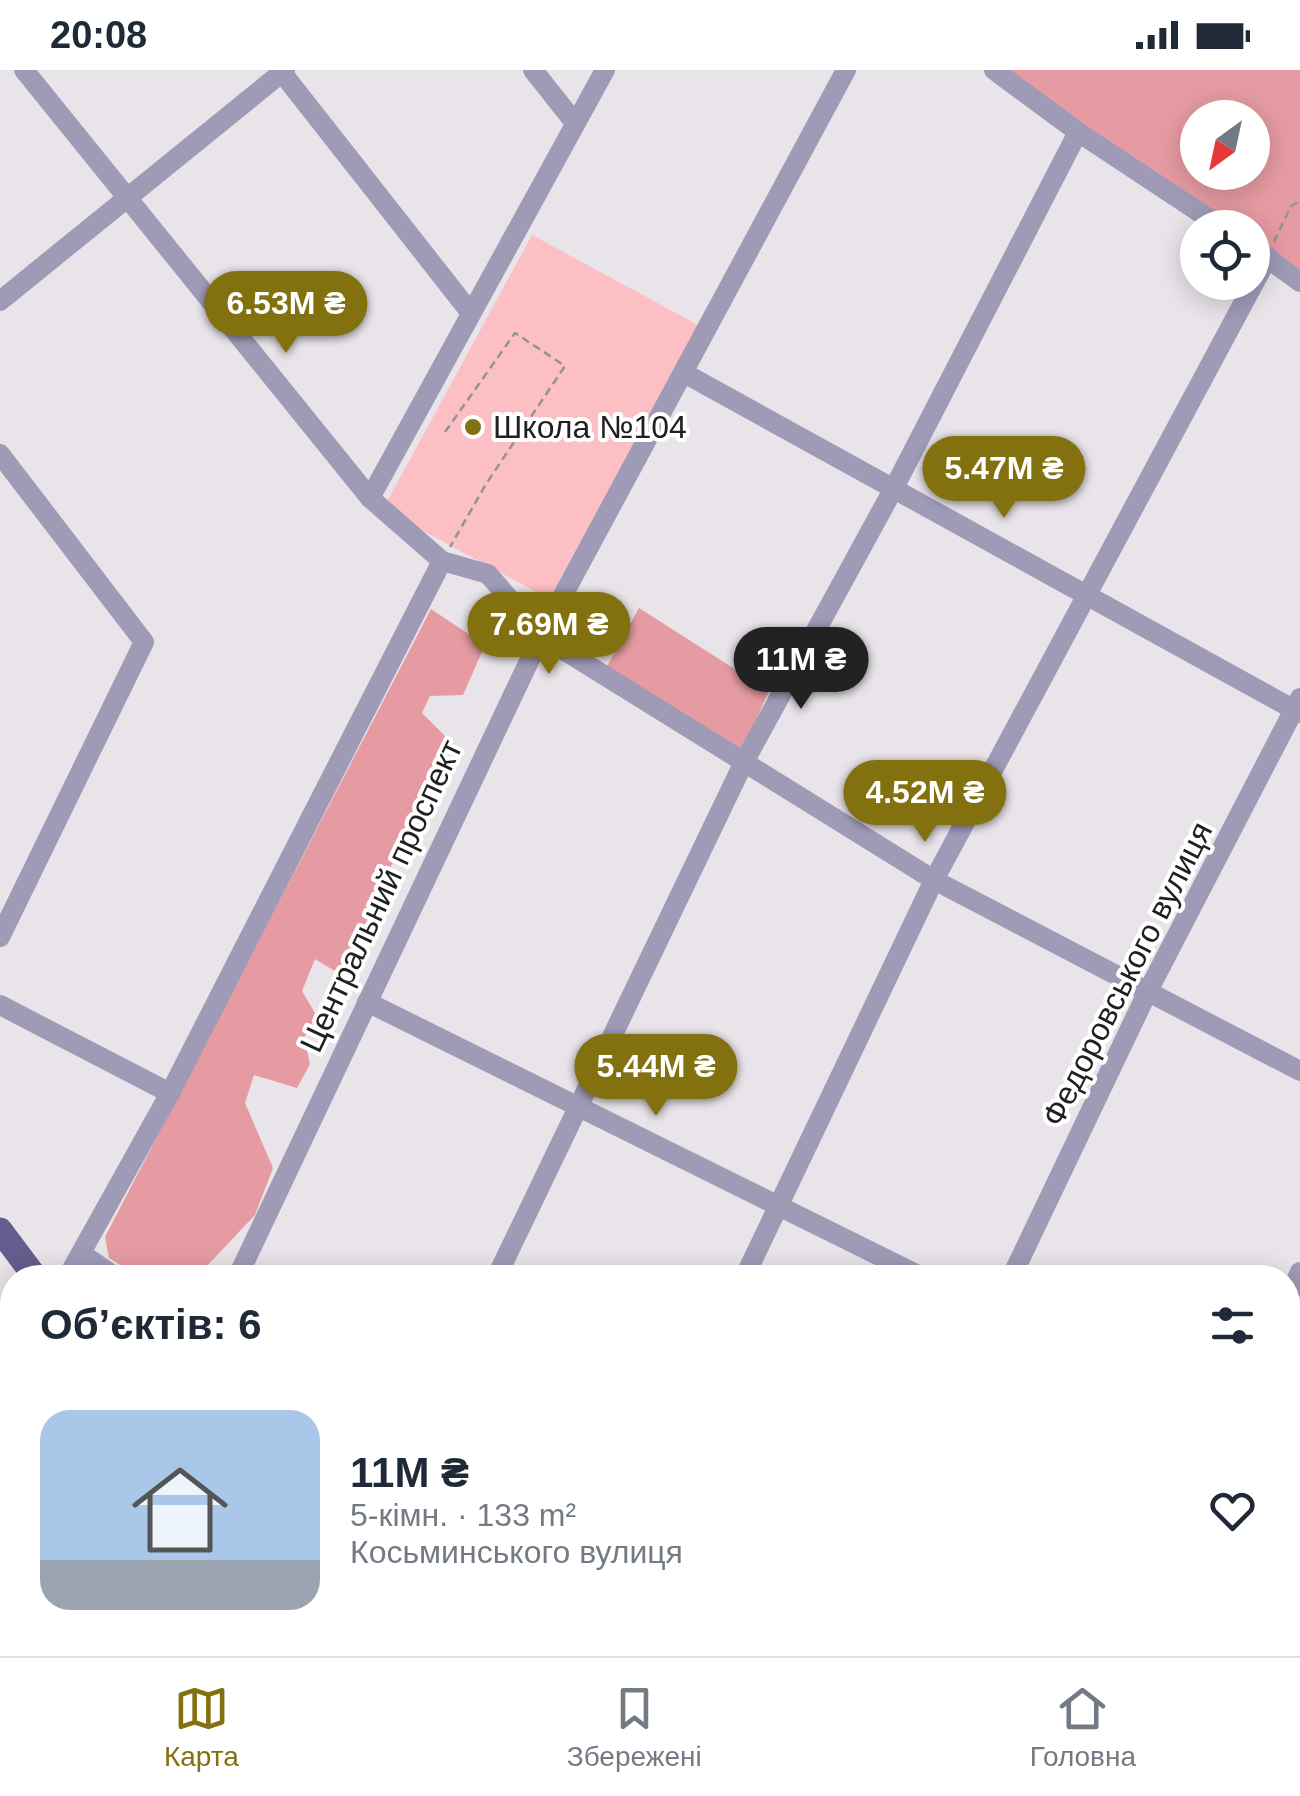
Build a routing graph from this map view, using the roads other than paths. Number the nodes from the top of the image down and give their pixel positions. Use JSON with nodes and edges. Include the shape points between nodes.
{"nodes":[{"id":1,"x":24,"y":70,"type":"edge"},
{"id":2,"x":533,"y":70,"type":"edge"},
{"id":3,"x":605,"y":70,"type":"edge"},
{"id":4,"x":846,"y":70,"type":"edge"},
{"id":5,"x":994,"y":70,"type":"edge"},
{"id":6,"x":282,"y":71,"type":"edge"},
{"id":7,"x":575,"y":123,"type":"junction"},
{"id":8,"x":1078,"y":132,"type":"junction"},
{"id":9,"x":125,"y":198,"type":"junction"},
{"id":10,"x":1196,"y":210,"type":"edge"},
{"id":11,"x":1270,"y":260,"type":"edge"},
{"id":12,"x":1300,"y":282,"type":"edge"},
{"id":13,"x":0,"y":300,"type":"edge"},
{"id":14,"x":1235,"y":300,"type":"edge"},
{"id":15,"x":470,"y":312,"type":"junction"},
{"id":16,"x":684,"y":373,"type":"junction"},
{"id":17,"x":0,"y":454,"type":"edge"},
{"id":18,"x":894,"y":488,"type":"junction"},
{"id":19,"x":370,"y":498,"type":"junction"},
{"id":20,"x":442,"y":561,"type":"junction"},
{"id":21,"x":1085,"y":594,"type":"junction"},
{"id":22,"x":541,"y":636,"type":"junction"},
{"id":23,"x":1298,"y":707,"type":"edge"},
{"id":24,"x":744,"y":764,"type":"junction"},
{"id":25,"x":934,"y":880,"type":"junction"},
{"id":26,"x":0,"y":936,"type":"edge"},
{"id":27,"x":1147,"y":993,"type":"junction"},
{"id":28,"x":367,"y":1002,"type":"junction"},
{"id":29,"x":0,"y":1005,"type":"edge"},
{"id":30,"x":1300,"y":1072,"type":"edge"},
{"id":31,"x":170,"y":1092,"type":"junction"},
{"id":32,"x":578,"y":1109,"type":"junction"},
{"id":33,"x":780,"y":1207,"type":"junction"},
{"id":34,"x":0,"y":1230,"type":"edge"},
{"id":35,"x":82,"y":1254,"type":"junction"},
{"id":36,"x":26,"y":1265,"type":"edge"},
{"id":37,"x":75,"y":1265,"type":"edge"},
{"id":38,"x":98,"y":1265,"type":"edge"},
{"id":39,"x":243,"y":1265,"type":"edge"},
{"id":40,"x":502,"y":1265,"type":"edge"},
{"id":41,"x":751,"y":1265,"type":"edge"},
{"id":42,"x":898,"y":1265,"type":"edge"},
{"id":43,"x":1017,"y":1265,"type":"edge"}],
"edges":[{"from":1,"to":9,"type":"street"},
{"from":2,"to":7,"type":"street"},
{"from":3,"to":7,"type":"street"},
{"from":4,"to":16,"type":"street","name":"Центральний проспект"},
{"from":5,"to":8,"type":"street"},
{"from":6,"to":9,"type":"street"},
{"from":6,"to":15,"type":"street"},
{"from":7,"to":15,"type":"street"},
{"from":8,"to":10,"type":"street"},
{"from":8,"to":18,"type":"street"},
{"from":9,"to":13,"type":"street"},
{"from":9,"to":19,"type":"street"},
{"from":11,"to":12,"type":"street"},
{"from":14,"to":21,"type":"street"},
{"from":15,"to":19,"type":"street"},
{"from":16,"to":18,"type":"street"},
{"from":16,"to":22,"type":"street","name":"Центральний проспект"},
{"from":17,"to":26,"type":"street","via":[[144,642]]},
{"from":18,"to":21,"type":"street"},
{"from":18,"to":24,"type":"street"},
{"from":19,"to":20,"type":"street"},
{"from":20,"to":22,"type":"street","via":[[488,574]]},
{"from":20,"to":31,"type":"street"},
{"from":21,"to":23,"type":"street"},
{"from":21,"to":25,"type":"street"},
{"from":22,"to":24,"type":"street"},
{"from":22,"to":28,"type":"street","name":"Центральний проспект"},
{"from":23,"to":27,"type":"street","name":"Федоровського вулиця"},
{"from":24,"to":25,"type":"street"},
{"from":24,"to":32,"type":"street"},
{"from":25,"to":27,"type":"street"},
{"from":25,"to":33,"type":"street"},
{"from":27,"to":30,"type":"street"},
{"from":27,"to":43,"type":"street","name":"Федоровського вулиця"},
{"from":28,"to":32,"type":"street"},
{"from":28,"to":39,"type":"street","name":"Центральний проспект"},
{"from":29,"to":31,"type":"street"},
{"from":31,"to":35,"type":"street"},
{"from":32,"to":33,"type":"street"},
{"from":32,"to":40,"type":"street"},
{"from":33,"to":41,"type":"street"},
{"from":33,"to":42,"type":"street"},
{"from":34,"to":36,"type":"main road"},
{"from":35,"to":37,"type":"street"},
{"from":35,"to":38,"type":"street"}]}
